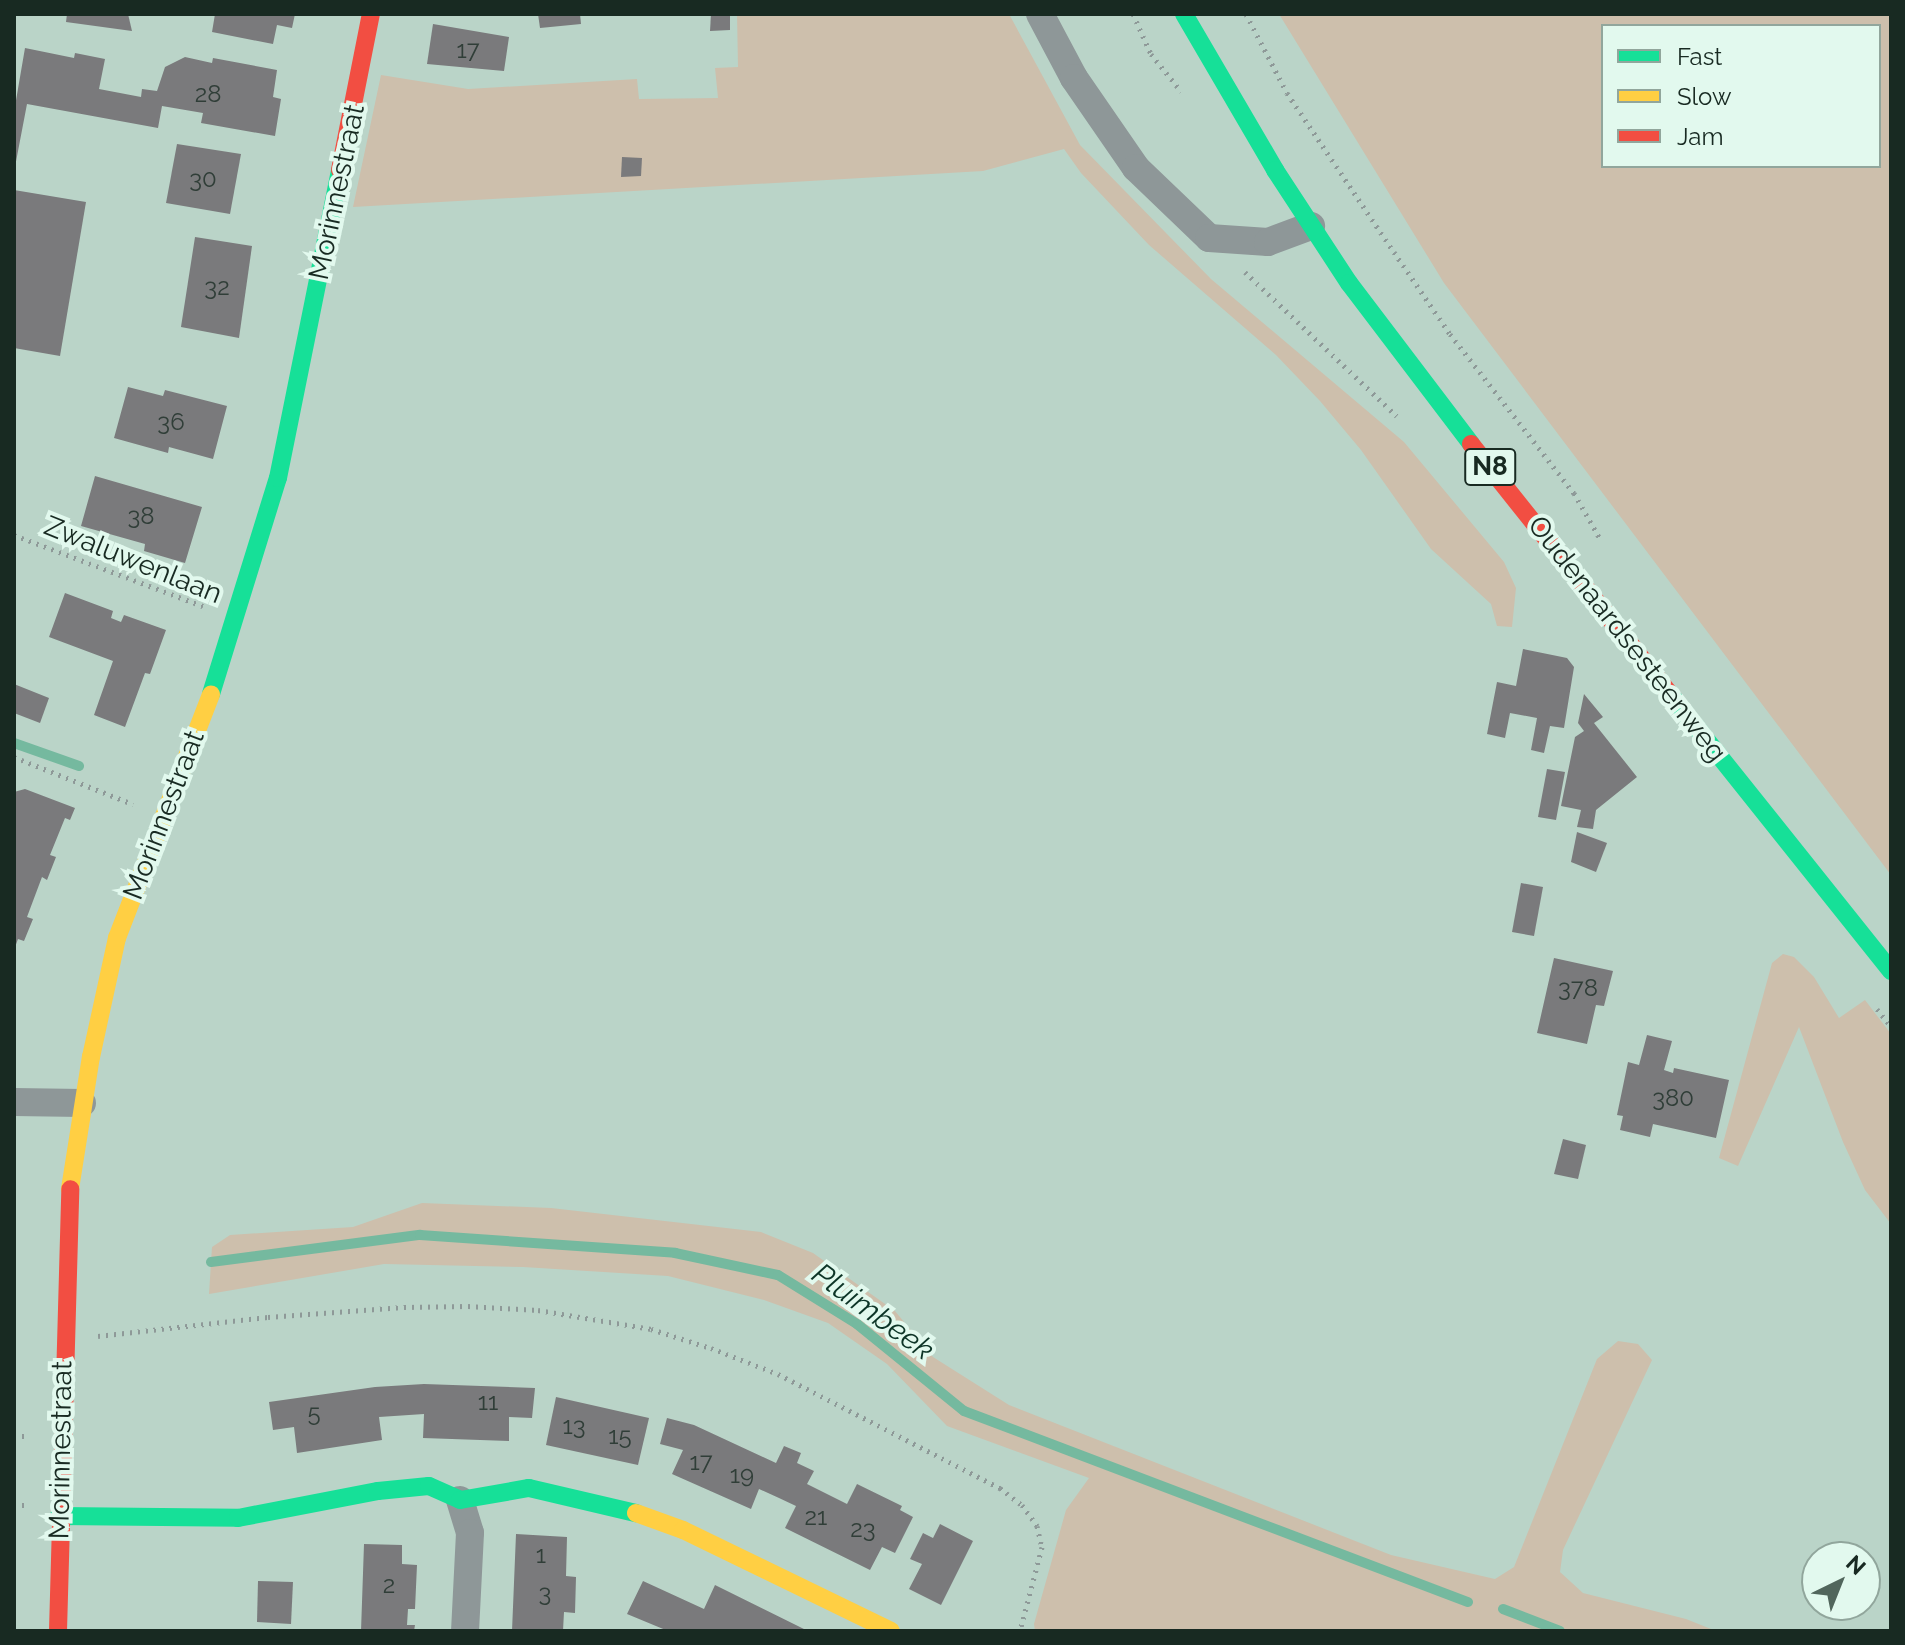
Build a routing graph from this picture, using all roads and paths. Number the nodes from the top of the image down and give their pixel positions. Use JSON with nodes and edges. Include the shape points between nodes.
{"nodes":[{"id":1,"x":371,"y":14,"type":"edge"},
{"id":2,"x":1040,"y":14,"type":"edge"},
{"id":3,"x":1184,"y":14,"type":"edge"},
{"id":4,"x":1246,"y":14,"type":"edge"},
{"id":5,"x":1311,"y":226,"type":"junction"},
{"id":6,"x":1209,"y":238,"type":"junction"},
{"id":7,"x":1397,"y":416,"type":"dead end"},
{"id":8,"x":14,"y":535,"type":"edge"},
{"id":9,"x":1602,"y":541,"type":"dead end"},
{"id":10,"x":235,"y":624,"type":"junction"},
{"id":11,"x":14,"y":757,"type":"edge"},
{"id":12,"x":164,"y":815,"type":"junction"},
{"id":13,"x":1891,"y":971,"type":"edge"},
{"id":14,"x":14,"y":1102,"type":"edge"},
{"id":15,"x":82,"y":1103,"type":"junction"},
{"id":16,"x":64,"y":1344,"type":"junction"},
{"id":17,"x":460,"y":1500,"type":"junction"},
{"id":18,"x":59,"y":1516,"type":"junction"},
{"id":19,"x":58,"y":1631,"type":"edge"},
{"id":20,"x":465,"y":1631,"type":"edge"},
{"id":21,"x":891,"y":1631,"type":"edge"},
{"id":22,"x":1020,"y":1631,"type":"edge"}],
"edges":[{"from":1,"to":10,"type":"street","name":"Morinnestraat","via":[[278,478]]},
{"from":2,"to":6,"type":"street","via":[[1074,78],[1136,168]]},
{"from":3,"to":5,"type":"street","name":"Oudenaardsesteenweg","number":"N8"},
{"from":4,"to":9,"type":"path","via":[[1287,93],[1394,252],[1450,334],[1574,493]]},
{"from":5,"to":6,"type":"street","via":[[1268,242]]},
{"from":5,"to":13,"type":"street","name":"Oudenaardsesteenweg","number":"N8","via":[[1445,411]]},
{"from":6,"to":7,"type":"path"},
{"from":8,"to":10,"type":"path","name":"Zwaluwenlaan","via":[[196,602]]},
{"from":10,"to":12,"type":"street","name":"Morinnestraat"},
{"from":11,"to":12,"type":"path"},
{"from":12,"to":15,"type":"street","name":"Morinnestraat","via":[[117,938]]},
{"from":14,"to":15,"type":"street"},
{"from":15,"to":16,"type":"street","name":"Morinnestraat","via":[[68,1203]]},
{"from":16,"to":18,"type":"street","name":"Morinnestraat"},
{"from":16,"to":22,"type":"path","via":[[114,1333],[404,1307],[538,1310],[651,1329],[778,1374],[1000,1488],[1022,1505],[1037,1526],[1042,1547]]},
{"from":17,"to":18,"type":"street","via":[[429,1486],[238,1518]]},
{"from":17,"to":20,"type":"street","via":[[470,1533]]},
{"from":17,"to":21,"type":"street","via":[[529,1488],[612,1505],[683,1530]]},
{"from":18,"to":19,"type":"street","name":"Morinnestraat"}]}
